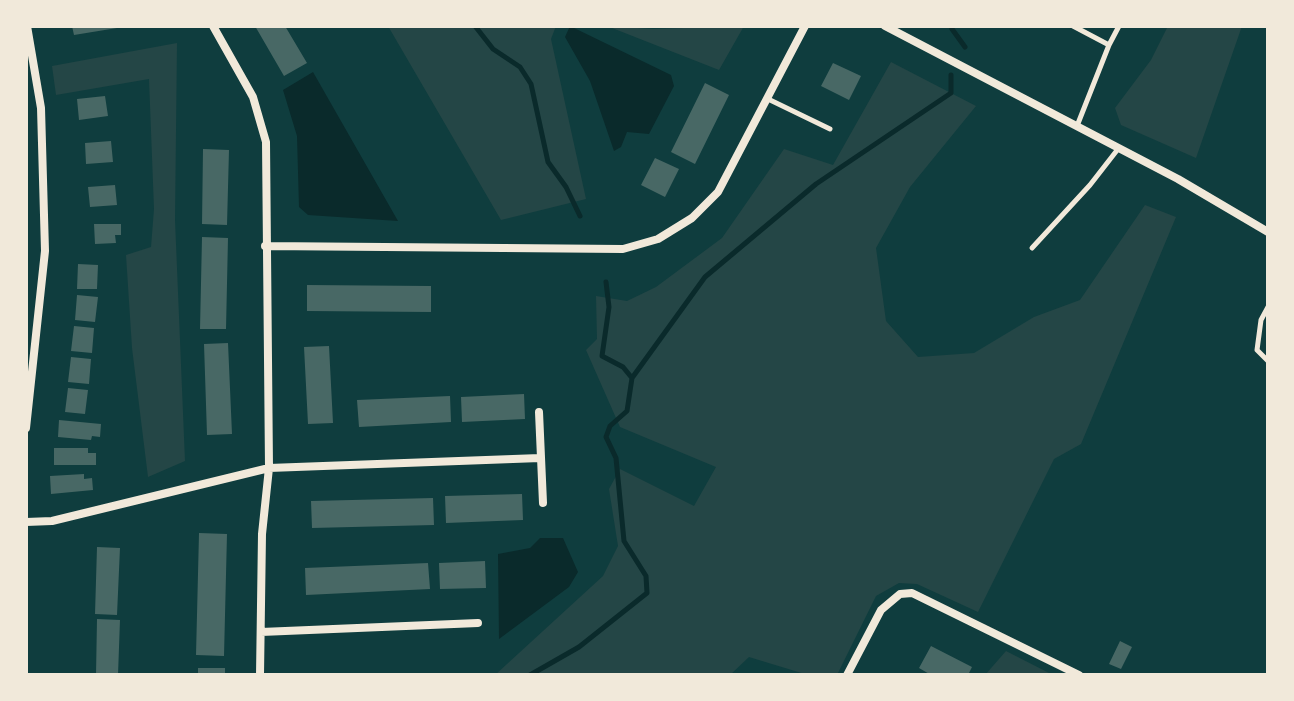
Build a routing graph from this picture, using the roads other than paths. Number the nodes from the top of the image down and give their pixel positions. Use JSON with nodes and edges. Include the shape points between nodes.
{"nodes":[{"id":1,"x":27,"y":26,"type":"edge"},
{"id":2,"x":213,"y":26,"type":"edge"},
{"id":3,"x":805,"y":26,"type":"edge"},
{"id":4,"x":885,"y":26,"type":"edge"},
{"id":5,"x":1073,"y":26,"type":"edge"},
{"id":6,"x":1119,"y":26,"type":"edge"},
{"id":7,"x":1109,"y":45,"type":"junction"},
{"id":8,"x":768,"y":99,"type":"junction"},
{"id":9,"x":1077,"y":126,"type":"junction"},
{"id":10,"x":830,"y":129,"type":"dead end"},
{"id":11,"x":1119,"y":148,"type":"junction"},
{"id":12,"x":1268,"y":232,"type":"edge"},
{"id":13,"x":265,"y":246,"type":"junction"},
{"id":14,"x":1032,"y":248,"type":"dead end"},
{"id":15,"x":1268,"y":307,"type":"edge"},
{"id":16,"x":1268,"y":361,"type":"edge"},
{"id":17,"x":539,"y":412,"type":"dead end"},
{"id":18,"x":26,"y":428,"type":"edge"},
{"id":19,"x":540,"y":458,"type":"junction"},
{"id":20,"x":269,"y":468,"type":"junction"},
{"id":21,"x":543,"y":503,"type":"dead end"},
{"id":22,"x":26,"y":522,"type":"edge"},
{"id":23,"x":478,"y":623,"type":"dead end"},
{"id":24,"x":261,"y":632,"type":"junction"},
{"id":25,"x":260,"y":675,"type":"edge"},
{"id":26,"x":847,"y":675,"type":"edge"},
{"id":27,"x":1079,"y":675,"type":"edge"}],
"edges":[{"from":1,"to":18,"type":"street","via":[[41,108],[45,251]]},
{"from":2,"to":13,"type":"street","via":[[263,125]]},
{"from":3,"to":8,"type":"street"},
{"from":4,"to":9,"type":"street"},
{"from":5,"to":7,"type":"lane"},
{"from":6,"to":7,"type":"lane"},
{"from":7,"to":9,"type":"lane"},
{"from":8,"to":10,"type":"lane"},
{"from":8,"to":13,"type":"street","via":[[718,192],[692,218],[658,239],[623,249]]},
{"from":9,"to":11,"type":"street"},
{"from":11,"to":12,"type":"street"},
{"from":11,"to":14,"type":"lane"},
{"from":13,"to":20,"type":"street"},
{"from":15,"to":16,"type":"lane","via":[[1257,350]]},
{"from":17,"to":19,"type":"street"},
{"from":19,"to":20,"type":"street"},
{"from":19,"to":21,"type":"street"},
{"from":20,"to":22,"type":"street","via":[[52,521]]},
{"from":20,"to":24,"type":"street"},
{"from":23,"to":24,"type":"street"},
{"from":24,"to":25,"type":"street"},
{"from":26,"to":27,"type":"street","via":[[881,610],[900,594],[912,593]]}]}
